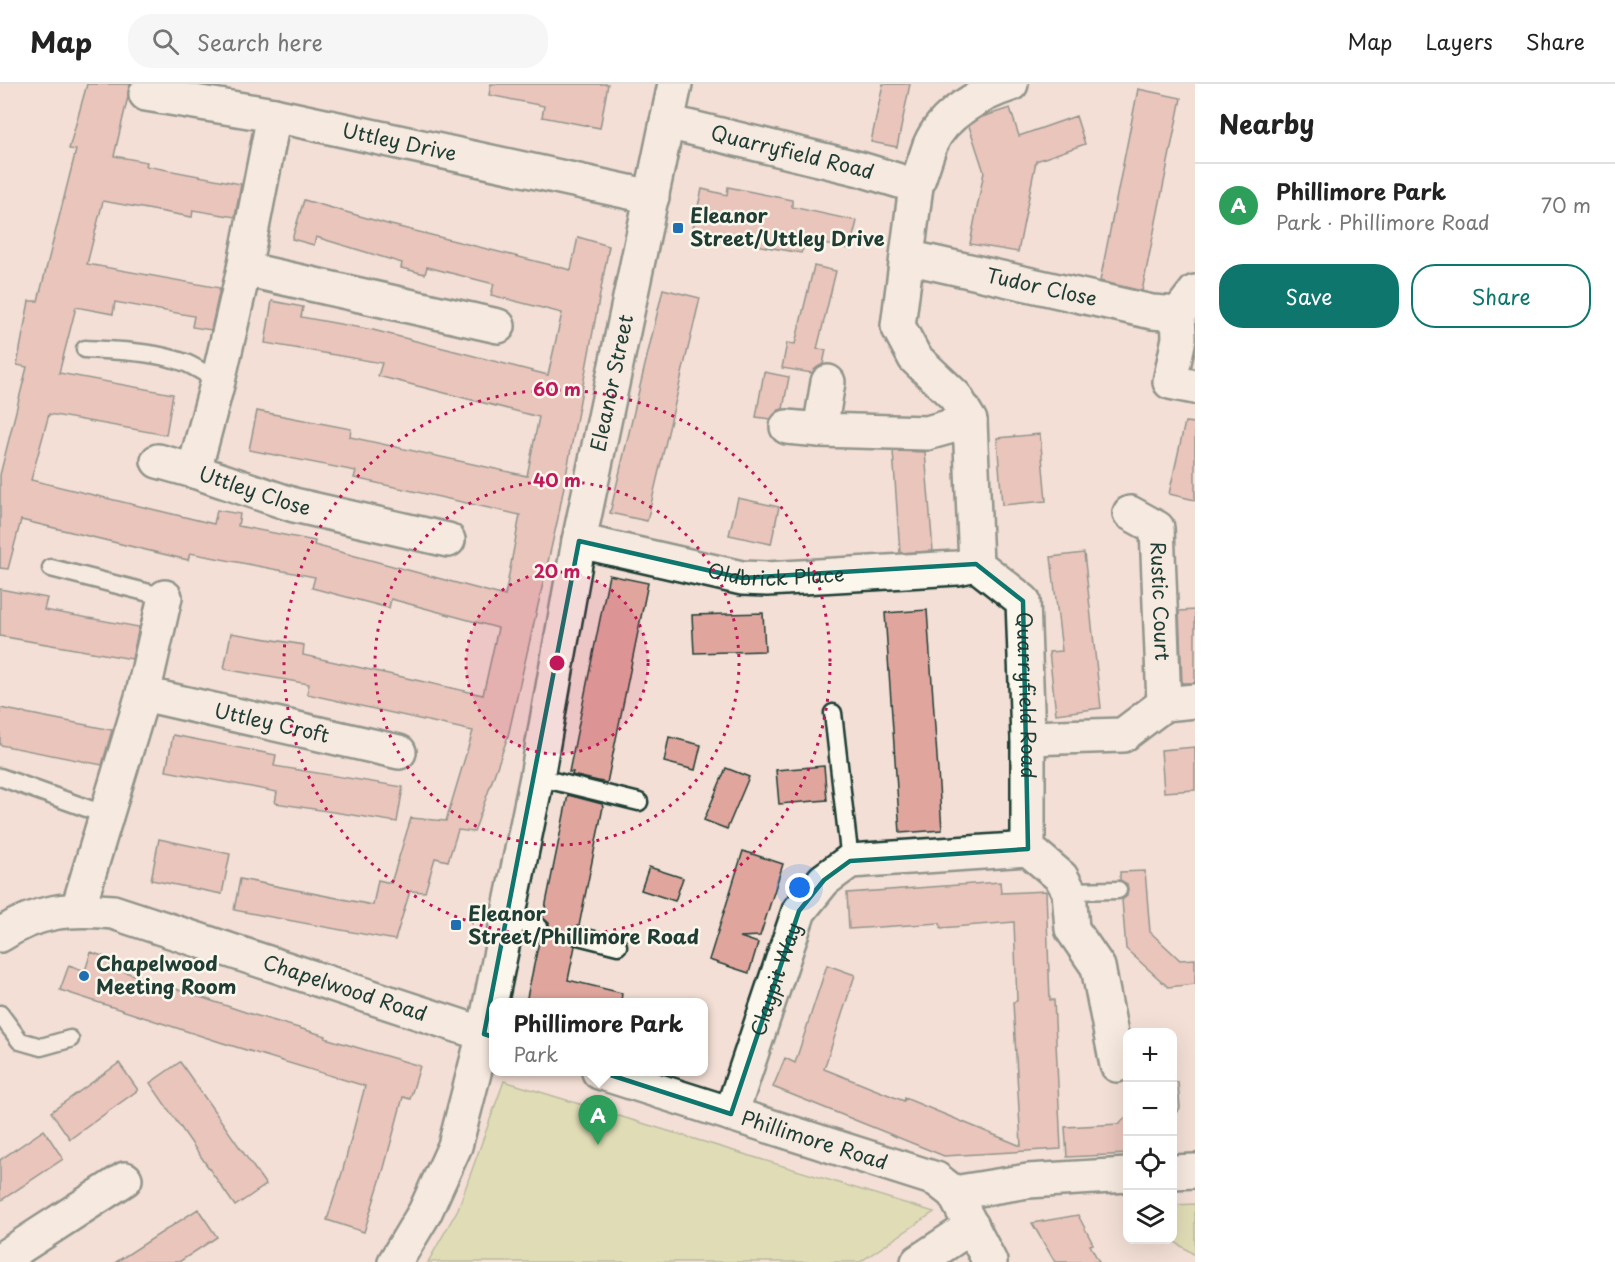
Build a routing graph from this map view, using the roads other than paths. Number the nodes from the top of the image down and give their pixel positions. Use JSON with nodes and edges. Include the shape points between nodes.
{"nodes":[{"id":1,"x":675,"y":84,"type":"edge"},
{"id":2,"x":1011,"y":84,"type":"edge"},
{"id":3,"x":146,"y":94,"type":"dead end"},
{"id":4,"x":274,"y":115,"type":"junction"},
{"id":5,"x":667,"y":123,"type":"junction"},
{"id":6,"x":916,"y":186,"type":"junction"},
{"id":7,"x":652,"y":197,"type":"junction"},
{"id":8,"x":907,"y":257,"type":"junction"},
{"id":9,"x":244,"y":269,"type":"junction"},
{"id":10,"x":1187,"y":303,"type":"edge"},
{"id":11,"x":498,"y":326,"type":"dead end"},
{"id":12,"x":85,"y":349,"type":"dead end"},
{"id":13,"x":218,"y":381,"type":"junction"},
{"id":14,"x":828,"y":382,"type":"dead end"},
{"id":15,"x":1195,"y":387,"type":"edge"},
{"id":16,"x":970,"y":421,"type":"junction"},
{"id":17,"x":787,"y":427,"type":"dead end"},
{"id":18,"x":819,"y":430,"type":"junction"},
{"id":19,"x":158,"y":461,"type":"dead end"},
{"id":20,"x":194,"y":471,"type":"junction"},
{"id":21,"x":1130,"y":513,"type":"dead end"},
{"id":22,"x":448,"y":540,"type":"dead end"},
{"id":23,"x":579,"y":541,"type":"junction"},
{"id":24,"x":976,"y":564,"type":"junction"},
{"id":25,"x":51,"y":568,"type":"dead end"},
{"id":26,"x":165,"y":597,"type":"joint"},
{"id":27,"x":143,"y":694,"type":"junction"},
{"id":28,"x":1180,"y":703,"type":"edge"},
{"id":29,"x":832,"y":713,"type":"dead end"},
{"id":30,"x":1028,"y":738,"type":"junction"},
{"id":31,"x":399,"y":752,"type":"dead end"},
{"id":32,"x":0,"y":777,"type":"edge"},
{"id":33,"x":537,"y":777,"type":"junction"},
{"id":34,"x":639,"y":802,"type":"dead end"},
{"id":35,"x":106,"y":815,"type":"junction"},
{"id":36,"x":1028,"y":849,"type":"junction"},
{"id":37,"x":850,"y":861,"type":"junction"},
{"id":38,"x":1118,"y":890,"type":"dead end"},
{"id":39,"x":1070,"y":891,"type":"junction"},
{"id":40,"x":78,"y":909,"type":"junction"},
{"id":41,"x":0,"y":935,"type":"edge"},
{"id":42,"x":578,"y":936,"type":"dead end"},
{"id":43,"x":618,"y":946,"type":"dead end"},
{"id":44,"x":501,"y":998,"type":"edge"},
{"id":45,"x":0,"y":1014,"type":"edge"},
{"id":46,"x":489,"y":1036,"type":"edge"},
{"id":47,"x":70,"y":1039,"type":"dead end"},
{"id":48,"x":1117,"y":1065,"type":"dead end"},
{"id":49,"x":614,"y":1076,"type":"edge"},
{"id":50,"x":731,"y":1114,"type":"junction"},
{"id":51,"x":126,"y":1168,"type":"dead end"},
{"id":52,"x":1195,"y":1171,"type":"edge"},
{"id":53,"x":1177,"y":1172,"type":"edge"},
{"id":54,"x":1123,"y":1175,"type":"edge"},
{"id":55,"x":954,"y":1193,"type":"junction"},
{"id":56,"x":972,"y":1226,"type":"junction"},
{"id":57,"x":0,"y":1260,"type":"edge"},
{"id":58,"x":395,"y":1262,"type":"edge"},
{"id":59,"x":918,"y":1262,"type":"edge"},
{"id":60,"x":990,"y":1262,"type":"edge"}],
"edges":[{"from":1,"to":5,"type":"street","name":"Eleanor Street"},
{"from":2,"to":6,"type":"street","via":[[951,115],[931,143]]},
{"from":3,"to":4,"type":"street","name":"Uttley Drive"},
{"from":4,"to":7,"type":"street","name":"Uttley Drive"},
{"from":4,"to":9,"type":"street","name":"Uttley Close"},
{"from":5,"to":6,"type":"street","name":"Quarryfield Road"},
{"from":5,"to":7,"type":"street","name":"Eleanor Street"},
{"from":6,"to":8,"type":"street"},
{"from":7,"to":23,"type":"street","name":"Eleanor Street"},
{"from":8,"to":10,"type":"street","name":"Tudor Close","via":[[1152,312]]},
{"from":8,"to":16,"type":"street","via":[[898,326],[915,358],[955,396]]},
{"from":9,"to":11,"type":"street"},
{"from":9,"to":13,"type":"street","name":"Uttley Close"},
{"from":10,"to":15,"type":"street","name":"Tudor Close","via":[[1170,382]]},
{"from":12,"to":13,"type":"lane","via":[[163,356],[188,364]]},
{"from":13,"to":20,"type":"street","name":"Uttley Close"},
{"from":14,"to":18,"type":"street"},
{"from":16,"to":18,"type":"street","via":[[927,433]]},
{"from":16,"to":24,"type":"street"},
{"from":17,"to":18,"type":"street"},
{"from":19,"to":20,"type":"street"},
{"from":20,"to":22,"type":"street","name":"Uttley Close","via":[[294,505]]},
{"from":21,"to":28,"type":"street","name":"Rustic Court","via":[[1157,528]]},
{"from":23,"to":24,"type":"street","name":"Oldbrick Place","via":[[742,578],[946,569]]},
{"from":23,"to":33,"type":"street","name":"Eleanor Street"},
{"from":24,"to":30,"type":"street","name":"Quarryfield Road","via":[[1023,601]]},
{"from":25,"to":26,"type":"lane"},
{"from":26,"to":27,"type":"street"},
{"from":27,"to":31,"type":"street","name":"Uttley Croft"},
{"from":27,"to":35,"type":"street"},
{"from":28,"to":30,"type":"street","name":"Rustic Court","via":[[1123,735]]},
{"from":29,"to":37,"type":"lane"},
{"from":30,"to":36,"type":"street","name":"Quarryfield Road"},
{"from":32,"to":35,"type":"lane"},
{"from":33,"to":34,"type":"lane"},
{"from":33,"to":44,"type":"street","name":"Eleanor Street","via":[[524,924]]},
{"from":35,"to":40,"type":"street"},
{"from":36,"to":37,"type":"street"},
{"from":36,"to":39,"type":"street","via":[[1061,877]]},
{"from":37,"to":50,"type":"street","name":"Claypit Way","via":[[824,880],[799,911]]},
{"from":38,"to":39,"type":"lane"},
{"from":39,"to":48,"type":"street","via":[[1072,929],[1098,967]]},
{"from":40,"to":41,"type":"street","name":"Chapelwood Road","via":[[46,913]]},
{"from":40,"to":46,"type":"street","name":"Chapelwood Road","via":[[113,912]]},
{"from":42,"to":43,"type":"lane"},
{"from":45,"to":47,"type":"lane","via":[[20,1041],[41,1047]]},
{"from":46,"to":58,"type":"street","name":"Eleanor Street","via":[[455,1146],[425,1212]]},
{"from":49,"to":50,"type":"street","name":"Phillimore Road"},
{"from":50,"to":55,"type":"street","name":"Phillimore Road","via":[[936,1179]]},
{"from":51,"to":57,"type":"street"},
{"from":52,"to":53,"type":"street"},
{"from":54,"to":55,"type":"street","via":[[1028,1181]]},
{"from":55,"to":56,"type":"street","name":"Phillimore Road"},
{"from":56,"to":59,"type":"street"},
{"from":56,"to":60,"type":"street","name":"Phillimore Road"}]}
